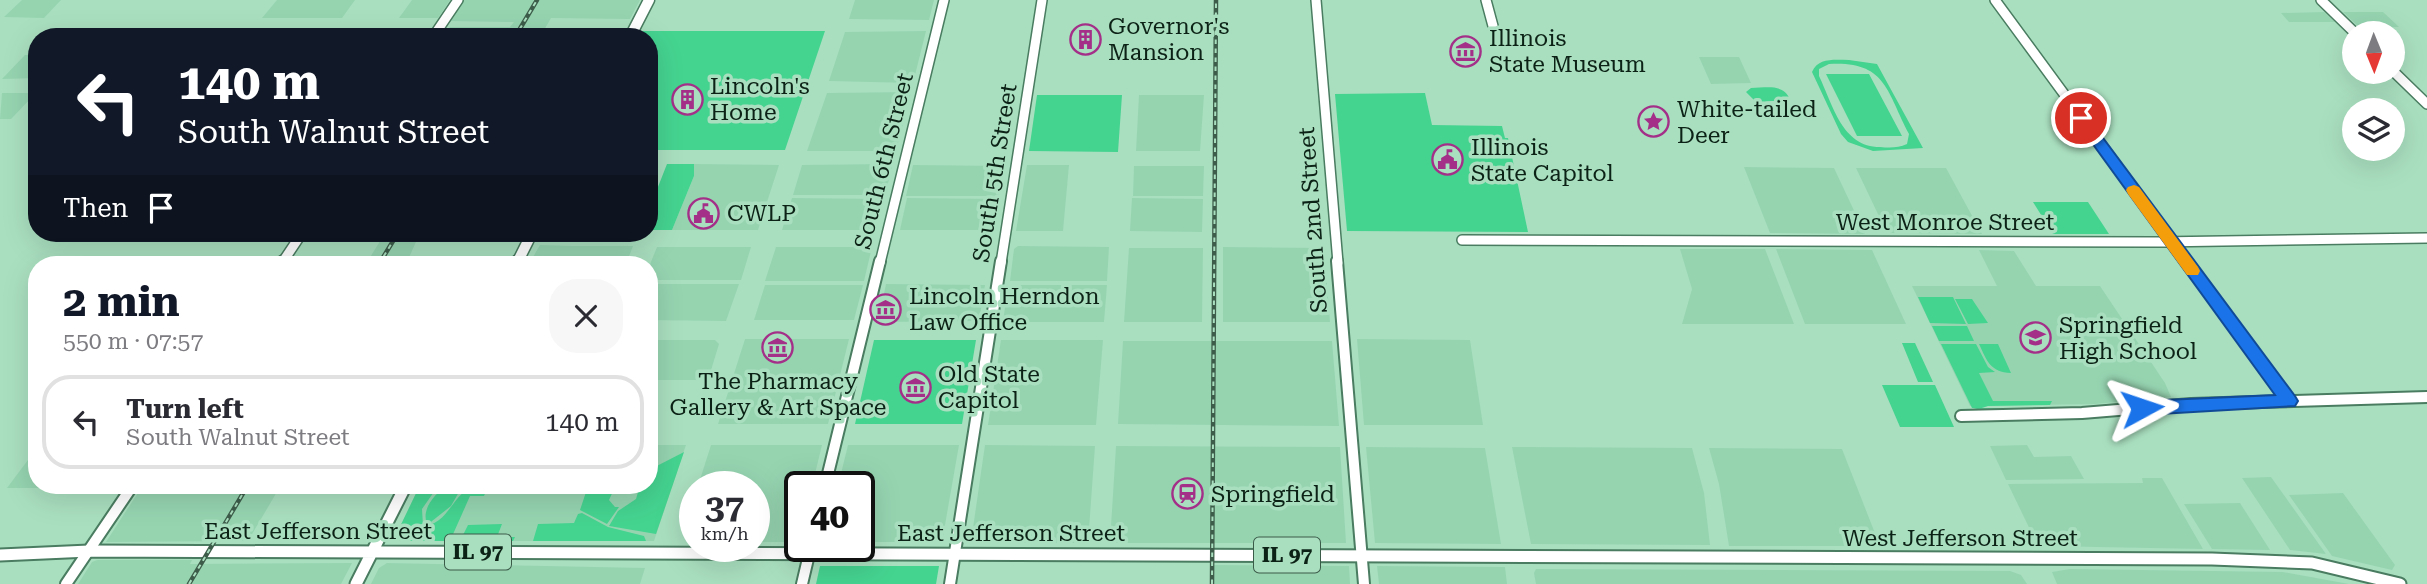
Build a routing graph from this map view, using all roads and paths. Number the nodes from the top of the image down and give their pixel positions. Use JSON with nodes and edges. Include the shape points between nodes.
{"nodes":[{"id":1,"x":458,"y":0,"type":"edge"},
{"id":2,"x":649,"y":0,"type":"edge"},
{"id":3,"x":944,"y":0,"type":"edge"},
{"id":4,"x":1042,"y":0,"type":"edge"},
{"id":5,"x":1316,"y":0,"type":"edge"},
{"id":6,"x":1486,"y":0,"type":"edge"},
{"id":7,"x":1994,"y":0,"type":"edge"},
{"id":8,"x":2321,"y":0,"type":"edge"},
{"id":9,"x":2343,"y":21,"type":"edge"},
{"id":10,"x":1493,"y":26,"type":"dead end"},
{"id":11,"x":439,"y":28,"type":"edge"},
{"id":12,"x":635,"y":28,"type":"edge"},
{"id":13,"x":2405,"y":83,"type":"edge"},
{"id":14,"x":2427,"y":104,"type":"edge"},
{"id":15,"x":2427,"y":238,"type":"edge"},
{"id":16,"x":1462,"y":240,"type":"dead end"},
{"id":17,"x":2171,"y":242,"type":"junction"},
{"id":18,"x":2427,"y":397,"type":"edge"},
{"id":19,"x":2289,"y":401,"type":"junction"},
{"id":20,"x":1961,"y":416,"type":"dead end"},
{"id":21,"x":829,"y":471,"type":"edge"},
{"id":22,"x":127,"y":494,"type":"edge"},
{"id":23,"x":401,"y":494,"type":"edge"},
{"id":24,"x":784,"y":550,"type":"edge"},
{"id":25,"x":89,"y":551,"type":"junction"},
{"id":26,"x":372,"y":552,"type":"junction"},
{"id":27,"x":875,"y":552,"type":"edge"},
{"id":28,"x":955,"y":554,"type":"junction"},
{"id":29,"x":0,"y":555,"type":"edge"},
{"id":30,"x":1361,"y":555,"type":"junction"},
{"id":31,"x":1517,"y":555,"type":"joint"},
{"id":32,"x":807,"y":562,"type":"edge"},
{"id":33,"x":66,"y":584,"type":"edge"},
{"id":34,"x":356,"y":584,"type":"edge"},
{"id":35,"x":802,"y":584,"type":"edge"},
{"id":36,"x":950,"y":584,"type":"edge"},
{"id":37,"x":1364,"y":584,"type":"edge"},
{"id":38,"x":2400,"y":584,"type":"edge"}],
"edges":[{"from":1,"to":11,"type":"main road"},
{"from":2,"to":12,"type":"main road"},
{"from":3,"to":21,"type":"main road","name":"South 6th Street"},
{"from":4,"to":28,"type":"main road","name":"South 5th Street"},
{"from":5,"to":30,"type":"main road","name":"South 2nd Street"},
{"from":6,"to":10,"type":"main road"},
{"from":7,"to":17,"type":"main road"},
{"from":8,"to":9,"type":"main road"},
{"from":13,"to":14,"type":"main road"},
{"from":15,"to":17,"type":"main road","name":"West Monroe Street"},
{"from":16,"to":17,"type":"main road","name":"West Monroe Street"},
{"from":17,"to":19,"type":"main road"},
{"from":18,"to":19,"type":"main road"},
{"from":19,"to":20,"type":"main road"},
{"from":22,"to":25,"type":"main road"},
{"from":23,"to":26,"type":"main road"},
{"from":24,"to":26,"type":"main road","name":"East Jefferson Street","number":"IL 97"},
{"from":25,"to":26,"type":"main road","name":"East Jefferson Street"},
{"from":25,"to":29,"type":"main road","name":"East Jefferson Street"},
{"from":25,"to":33,"type":"main road"},
{"from":26,"to":34,"type":"main road"},
{"from":27,"to":28,"type":"main road","name":"East Jefferson Street","number":"IL 97"},
{"from":28,"to":30,"type":"main road","name":"East Jefferson Street","number":"IL 97"},
{"from":28,"to":36,"type":"main road","name":"South 5th Street"},
{"from":30,"to":31,"type":"main road","name":"East Jefferson Street","number":"IL 97"},
{"from":30,"to":37,"type":"main road","name":"South 2nd Street"},
{"from":31,"to":38,"type":"main road","name":"West Jefferson Street","number":"IL 97","via":[[2288,561]]},
{"from":32,"to":35,"type":"main road"}]}
